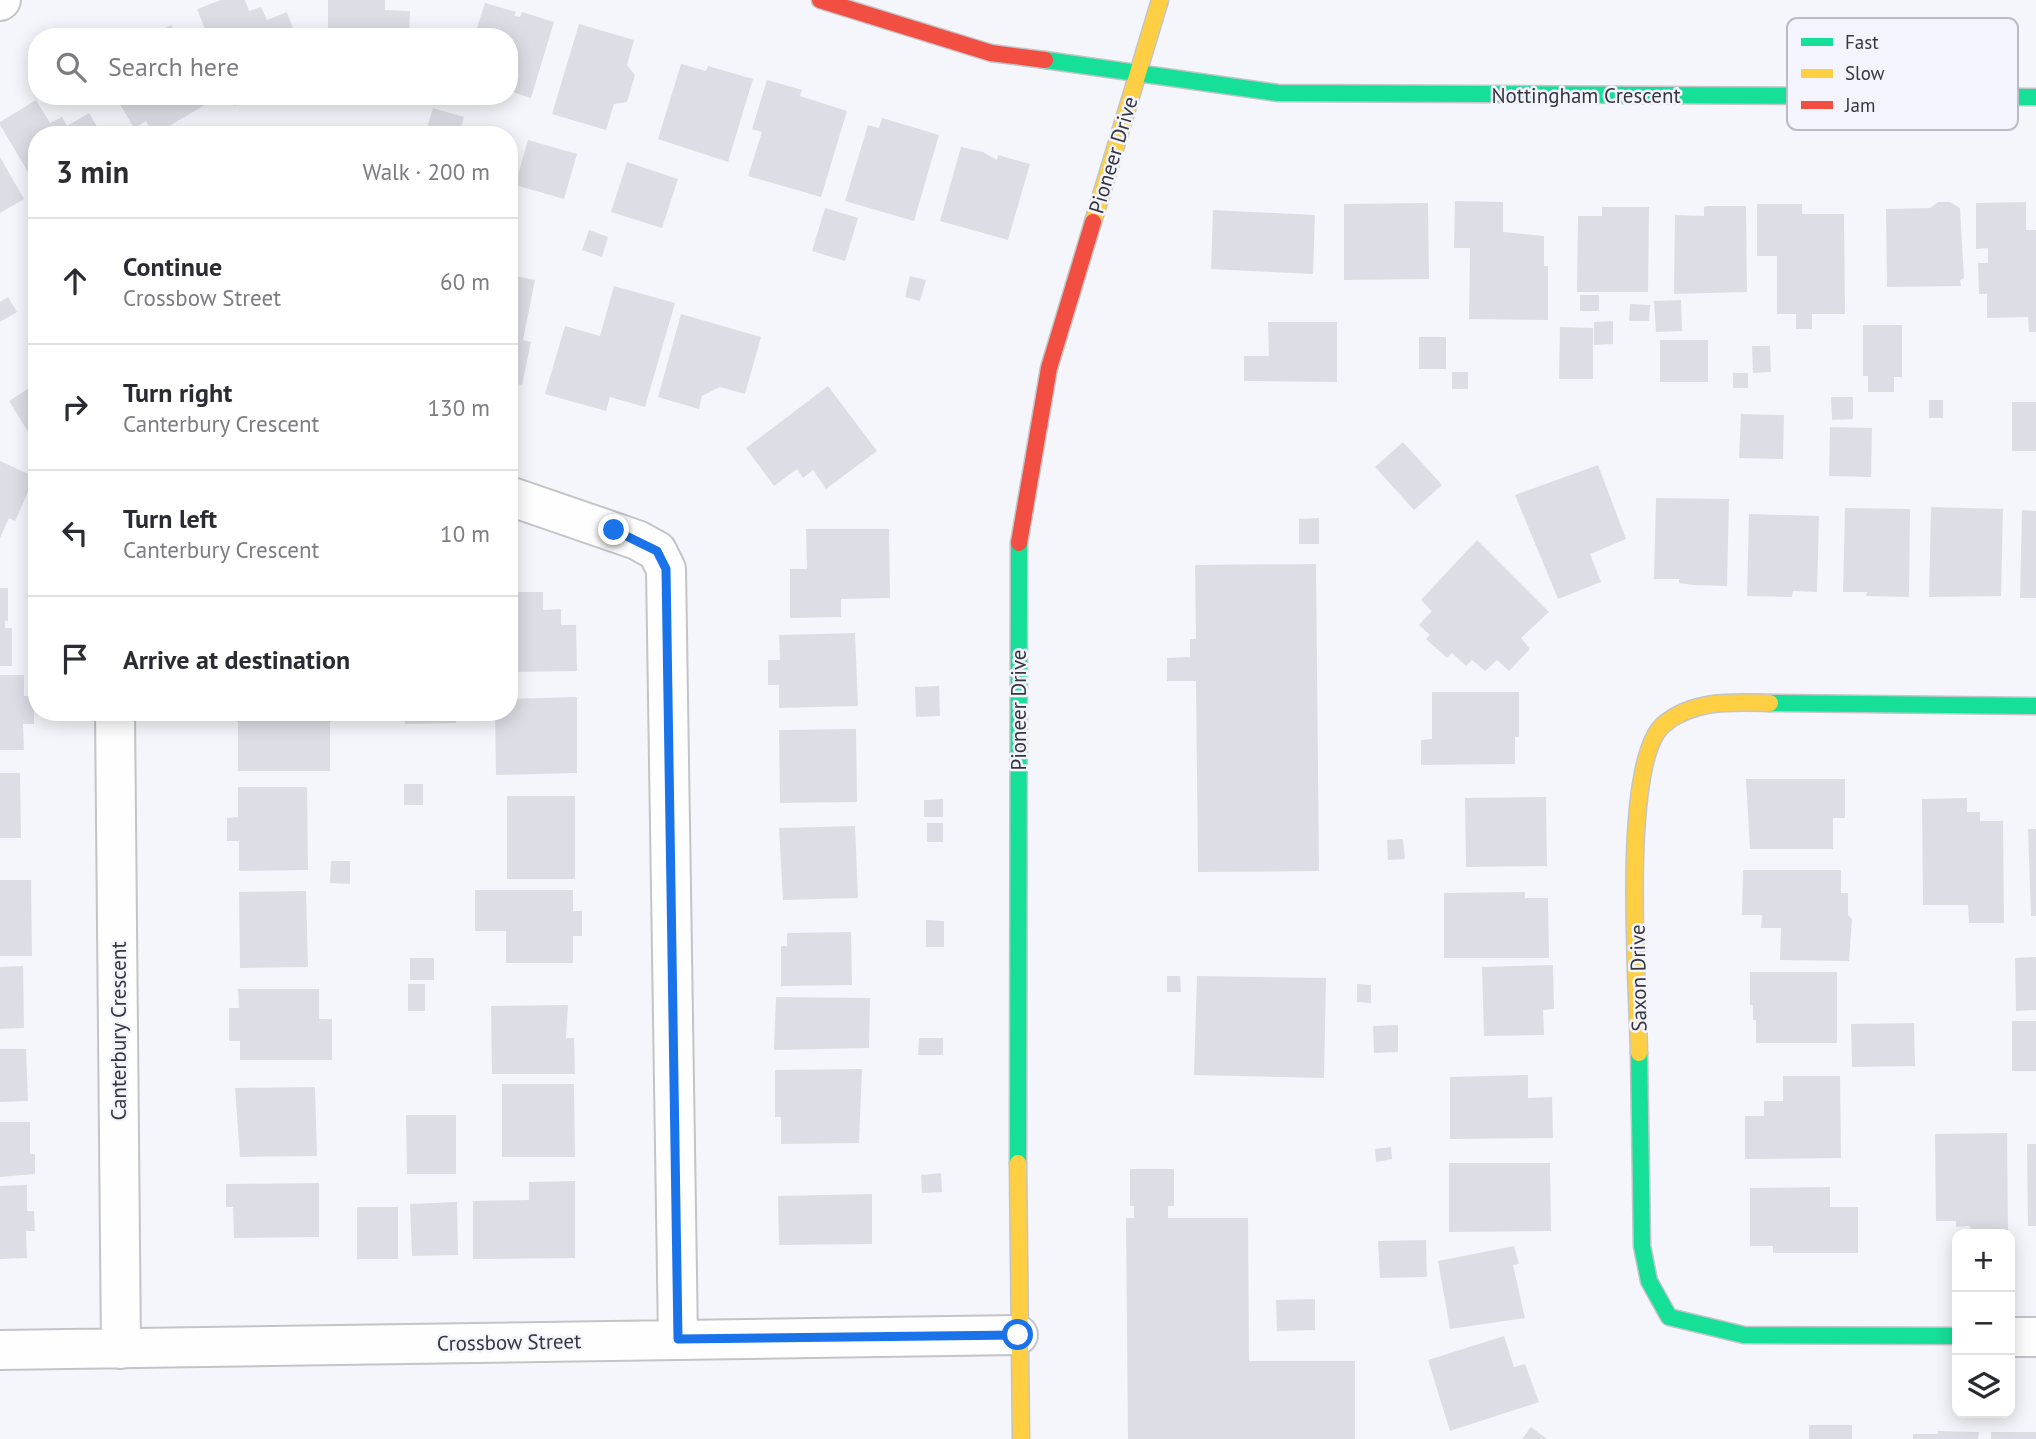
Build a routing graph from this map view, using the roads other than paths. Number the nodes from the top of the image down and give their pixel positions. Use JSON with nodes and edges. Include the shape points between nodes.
{"nodes":[{"id":1,"x":820,"y":0,"type":"edge"},
{"id":2,"x":1160,"y":0,"type":"edge"},
{"id":3,"x":1138,"y":73,"type":"junction"},
{"id":4,"x":1787,"y":96,"type":"edge"},
{"id":5,"x":2018,"y":97,"type":"edge"},
{"id":6,"x":2036,"y":97,"type":"edge"},
{"id":7,"x":518,"y":499,"type":"edge"},
{"id":8,"x":2036,"y":706,"type":"edge"},
{"id":9,"x":116,"y":721,"type":"edge"},
{"id":10,"x":1018,"y":1335,"type":"junction"},
{"id":11,"x":1952,"y":1336,"type":"edge"},
{"id":12,"x":2015,"y":1337,"type":"edge"},
{"id":13,"x":2036,"y":1337,"type":"edge"},
{"id":14,"x":678,"y":1339,"type":"junction"},
{"id":15,"x":121,"y":1349,"type":"junction"},
{"id":16,"x":0,"y":1350,"type":"edge"},
{"id":17,"x":1021,"y":1439,"type":"edge"}],
"edges":[{"from":1,"to":3,"type":"street","name":"Nottingham Crescent","via":[[991,53]]},
{"from":2,"to":3,"type":"street","name":"Pioneer Drive"},
{"from":3,"to":4,"type":"street","name":"Nottingham Crescent","via":[[1278,93]]},
{"from":3,"to":10,"type":"street","name":"Pioneer Drive","via":[[1049,368],[1018,551]]},
{"from":5,"to":6,"type":"street","name":"Nottingham Crescent"},
{"from":7,"to":14,"type":"street","via":[[637,540],[657,551],[666,569]]},
{"from":8,"to":11,"type":"street","name":"Saxon Drive","via":[[1717,702],[1696,706],[1659,729],[1636,823],[1642,1245],[1649,1282],[1669,1317],[1744,1335]]},
{"from":9,"to":15,"type":"street","name":"Canterbury Crescent"},
{"from":10,"to":14,"type":"street","name":"Crossbow Street"},
{"from":10,"to":17,"type":"street","name":"Pioneer Drive"},
{"from":12,"to":13,"type":"street"},
{"from":14,"to":15,"type":"street","name":"Crossbow Street"},
{"from":15,"to":16,"type":"street","name":"Crossbow Street"}]}
